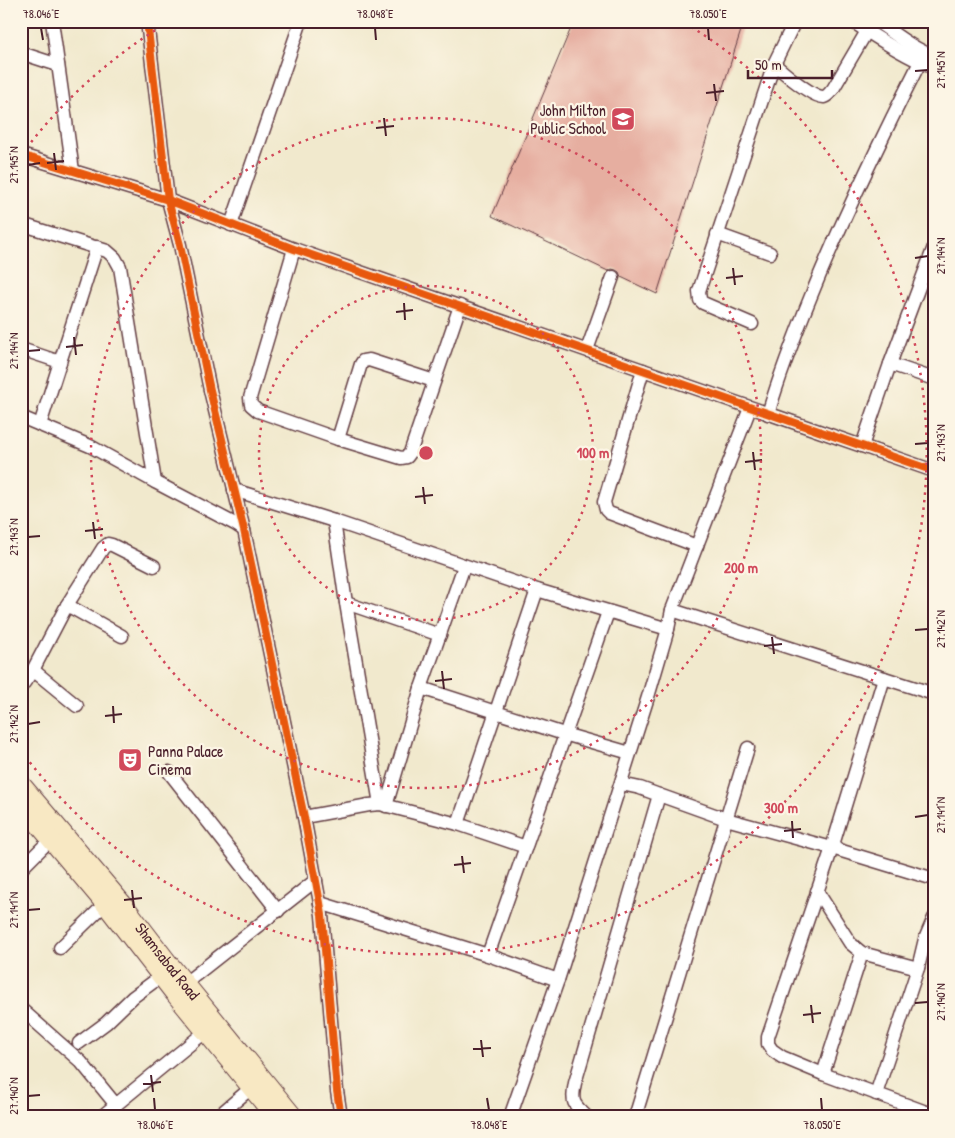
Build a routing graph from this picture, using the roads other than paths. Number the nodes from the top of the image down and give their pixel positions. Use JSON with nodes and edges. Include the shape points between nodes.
{"nodes":[{"id":1,"x":52,"y":21,"type":"edge"},
{"id":2,"x":147,"y":21,"type":"edge"},
{"id":3,"x":301,"y":21,"type":"edge"},
{"id":4,"x":795,"y":21,"type":"edge"},
{"id":5,"x":852,"y":21,"type":"edge"},
{"id":6,"x":876,"y":21,"type":"edge"},
{"id":7,"x":867,"y":31,"type":"junction"},
{"id":8,"x":21,"y":53,"type":"edge"},
{"id":9,"x":934,"y":56,"type":"edge"},
{"id":10,"x":920,"y":62,"type":"junction"},
{"id":11,"x":774,"y":64,"type":"junction"},
{"id":12,"x":58,"y":65,"type":"junction"},
{"id":13,"x":934,"y":68,"type":"edge"},
{"id":14,"x":21,"y":155,"type":"edge"},
{"id":15,"x":73,"y":171,"type":"junction"},
{"id":16,"x":168,"y":200,"type":"junction"},
{"id":17,"x":21,"y":224,"type":"edge"},
{"id":18,"x":231,"y":225,"type":"junction"},
{"id":19,"x":717,"y":234,"type":"junction"},
{"id":20,"x":934,"y":246,"type":"edge"},
{"id":21,"x":96,"y":248,"type":"junction"},
{"id":22,"x":294,"y":249,"type":"junction"},
{"id":23,"x":770,"y":253,"type":"dead end"},
{"id":24,"x":613,"y":277,"type":"dead end"},
{"id":25,"x":460,"y":306,"type":"junction"},
{"id":26,"x":752,"y":324,"type":"dead end"},
{"id":27,"x":21,"y":349,"type":"edge"},
{"id":28,"x":587,"y":350,"type":"junction"},
{"id":29,"x":60,"y":362,"type":"junction"},
{"id":30,"x":890,"y":364,"type":"junction"},
{"id":31,"x":643,"y":370,"type":"junction"},
{"id":32,"x":934,"y":379,"type":"edge"},
{"id":33,"x":434,"y":381,"type":"junction"},
{"id":34,"x":750,"y":408,"type":"junction"},
{"id":35,"x":768,"y":414,"type":"junction"},
{"id":36,"x":21,"y":417,"type":"edge"},
{"id":37,"x":40,"y":425,"type":"junction"},
{"id":38,"x":338,"y":439,"type":"junction"},
{"id":39,"x":862,"y":446,"type":"junction"},
{"id":40,"x":934,"y":471,"type":"edge"},
{"id":41,"x":154,"y":482,"type":"junction"},
{"id":42,"x":234,"y":490,"type":"junction"},
{"id":43,"x":334,"y":520,"type":"junction"},
{"id":44,"x":244,"y":530,"type":"junction"},
{"id":45,"x":697,"y":546,"type":"junction"},
{"id":46,"x":154,"y":566,"type":"dead end"},
{"id":47,"x":464,"y":566,"type":"junction"},
{"id":48,"x":537,"y":590,"type":"junction"},
{"id":49,"x":346,"y":603,"type":"junction"},
{"id":50,"x":67,"y":605,"type":"junction"},
{"id":51,"x":672,"y":610,"type":"junction"},
{"id":52,"x":608,"y":612,"type":"junction"},
{"id":53,"x":668,"y":629,"type":"junction"},
{"id":54,"x":440,"y":635,"type":"junction"},
{"id":55,"x":122,"y":636,"type":"dead end"},
{"id":56,"x":33,"y":670,"type":"junction"},
{"id":57,"x":884,"y":678,"type":"junction"},
{"id":58,"x":21,"y":687,"type":"edge"},
{"id":59,"x":421,"y":688,"type":"junction"},
{"id":60,"x":934,"y":694,"type":"edge"},
{"id":61,"x":77,"y":706,"type":"dead end"},
{"id":62,"x":495,"y":711,"type":"junction"},
{"id":63,"x":564,"y":734,"type":"junction"},
{"id":64,"x":748,"y":748,"type":"dead end"},
{"id":65,"x":630,"y":753,"type":"junction"},
{"id":66,"x":169,"y":772,"type":"dead end"},
{"id":67,"x":21,"y":784,"type":"edge"},
{"id":68,"x":621,"y":784,"type":"junction"},
{"id":69,"x":659,"y":795,"type":"junction"},
{"id":70,"x":21,"y":804,"type":"edge"},
{"id":71,"x":383,"y":805,"type":"junction"},
{"id":72,"x":304,"y":817,"type":"junction"},
{"id":73,"x":726,"y":819,"type":"junction"},
{"id":74,"x":458,"y":824,"type":"junction"},
{"id":75,"x":51,"y":839,"type":"junction"},
{"id":76,"x":526,"y":847,"type":"junction"},
{"id":77,"x":832,"y":848,"type":"junction"},
{"id":78,"x":21,"y":869,"type":"edge"},
{"id":79,"x":934,"y":879,"type":"edge"},
{"id":80,"x":316,"y":880,"type":"junction"},
{"id":81,"x":817,"y":891,"type":"junction"},
{"id":82,"x":320,"y":903,"type":"junction"},
{"id":83,"x":105,"y":904,"type":"junction"},
{"id":84,"x":278,"y":912,"type":"junction"},
{"id":85,"x":934,"y":918,"type":"edge"},
{"id":86,"x":60,"y":948,"type":"dead end"},
{"id":87,"x":862,"y":953,"type":"junction"},
{"id":88,"x":488,"y":955,"type":"junction"},
{"id":89,"x":918,"y":968,"type":"junction"},
{"id":90,"x":160,"y":976,"type":"junction"},
{"id":91,"x":558,"y":980,"type":"junction"},
{"id":92,"x":179,"y":988,"type":"junction"},
{"id":93,"x":21,"y":1009,"type":"edge"},
{"id":94,"x":205,"y":1032,"type":"junction"},
{"id":95,"x":79,"y":1043,"type":"dead end"},
{"id":96,"x":823,"y":1074,"type":"junction"},
{"id":97,"x":251,"y":1088,"type":"junction"},
{"id":98,"x":876,"y":1094,"type":"junction"},
{"id":99,"x":116,"y":1105,"type":"junction"},
{"id":100,"x":934,"y":1115,"type":"edge"},
{"id":101,"x":102,"y":1117,"type":"edge"},
{"id":102,"x":217,"y":1117,"type":"edge"},
{"id":103,"x":275,"y":1117,"type":"edge"},
{"id":104,"x":294,"y":1117,"type":"edge"},
{"id":105,"x":341,"y":1117,"type":"edge"},
{"id":106,"x":510,"y":1117,"type":"edge"},
{"id":107,"x":587,"y":1117,"type":"edge"},
{"id":108,"x":635,"y":1117,"type":"edge"}],
"edges":[{"from":1,"to":12,"type":"street"},
{"from":2,"to":16,"type":"street"},
{"from":3,"to":18,"type":"street"},
{"from":4,"to":11,"type":"street"},
{"from":5,"to":7,"type":"street"},
{"from":6,"to":9,"type":"street"},
{"from":7,"to":10,"type":"street"},
{"from":7,"to":11,"type":"street","via":[[833,89],[822,97],[812,94]]},
{"from":8,"to":12,"type":"street"},
{"from":10,"to":13,"type":"street"},
{"from":10,"to":35,"type":"street","via":[[833,243]]},
{"from":11,"to":19,"type":"street"},
{"from":12,"to":15,"type":"street"},
{"from":14,"to":15,"type":"street"},
{"from":15,"to":16,"type":"street"},
{"from":16,"to":18,"type":"street"},
{"from":16,"to":42,"type":"street"},
{"from":17,"to":21,"type":"street"},
{"from":18,"to":22,"type":"street"},
{"from":19,"to":23,"type":"street"},
{"from":19,"to":26,"type":"street","via":[[699,291],[700,300]]},
{"from":20,"to":30,"type":"street"},
{"from":21,"to":29,"type":"street"},
{"from":21,"to":41,"type":"street","via":[[107,251],[120,267]]},
{"from":22,"to":25,"type":"street"},
{"from":22,"to":38,"type":"street","via":[[250,398],[251,406]]},
{"from":24,"to":28,"type":"street"},
{"from":25,"to":28,"type":"street"},
{"from":25,"to":33,"type":"street"},
{"from":27,"to":29,"type":"street"},
{"from":28,"to":31,"type":"street"},
{"from":29,"to":37,"type":"street"},
{"from":30,"to":32,"type":"street"},
{"from":30,"to":39,"type":"street"},
{"from":31,"to":34,"type":"street"},
{"from":31,"to":45,"type":"street","via":[[604,507],[609,513]]},
{"from":33,"to":38,"type":"street","via":[[407,458]]},
{"from":33,"to":38,"type":"street","via":[[369,360],[363,361]]},
{"from":34,"to":35,"type":"street"},
{"from":34,"to":45,"type":"street"},
{"from":35,"to":39,"type":"street"},
{"from":36,"to":37,"type":"street"},
{"from":37,"to":41,"type":"street","via":[[90,446]]},
{"from":39,"to":40,"type":"street"},
{"from":41,"to":44,"type":"street"},
{"from":42,"to":43,"type":"street"},
{"from":42,"to":44,"type":"street"},
{"from":43,"to":47,"type":"street"},
{"from":43,"to":49,"type":"street"},
{"from":44,"to":72,"type":"street"},
{"from":45,"to":51,"type":"street"},
{"from":46,"to":50,"type":"street","via":[[108,544]]},
{"from":47,"to":48,"type":"street"},
{"from":47,"to":54,"type":"street"},
{"from":48,"to":52,"type":"street"},
{"from":48,"to":62,"type":"street"},
{"from":49,"to":54,"type":"street"},
{"from":49,"to":71,"type":"street"},
{"from":50,"to":55,"type":"street"},
{"from":50,"to":56,"type":"street"},
{"from":51,"to":53,"type":"street"},
{"from":51,"to":57,"type":"street"},
{"from":52,"to":53,"type":"street"},
{"from":52,"to":63,"type":"street"},
{"from":53,"to":65,"type":"street"},
{"from":54,"to":59,"type":"street"},
{"from":56,"to":58,"type":"street"},
{"from":56,"to":61,"type":"street"},
{"from":57,"to":60,"type":"street"},
{"from":57,"to":77,"type":"street"},
{"from":59,"to":62,"type":"street"},
{"from":59,"to":71,"type":"street"},
{"from":62,"to":63,"type":"street"},
{"from":62,"to":74,"type":"street"},
{"from":63,"to":65,"type":"street"},
{"from":63,"to":76,"type":"street"},
{"from":64,"to":73,"type":"street"},
{"from":65,"to":68,"type":"street"},
{"from":66,"to":84,"type":"street"},
{"from":67,"to":92,"type":"main road","name":"Shamsabad Road","via":[[128,910],[166,961]]},
{"from":68,"to":69,"type":"street"},
{"from":68,"to":91,"type":"street"},
{"from":69,"to":73,"type":"street"},
{"from":69,"to":107,"type":"street","via":[[575,1083],[573,1102]]},
{"from":70,"to":75,"type":"main road","name":"Shamsabad Road"},
{"from":71,"to":72,"type":"street"},
{"from":71,"to":74,"type":"street"},
{"from":72,"to":80,"type":"street"},
{"from":73,"to":77,"type":"street"},
{"from":73,"to":108,"type":"street"},
{"from":74,"to":76,"type":"street"},
{"from":75,"to":78,"type":"street"},
{"from":75,"to":83,"type":"main road","name":"Shamsabad Road"},
{"from":76,"to":88,"type":"street"},
{"from":77,"to":79,"type":"street"},
{"from":77,"to":81,"type":"street"},
{"from":80,"to":82,"type":"street"},
{"from":80,"to":84,"type":"street"},
{"from":81,"to":87,"type":"street","via":[[850,943]]},
{"from":81,"to":96,"type":"street","via":[[768,1044],[782,1057]]},
{"from":82,"to":88,"type":"street"},
{"from":82,"to":105,"type":"street"},
{"from":83,"to":86,"type":"street"},
{"from":83,"to":90,"type":"main road","name":"Shamsabad Road"},
{"from":84,"to":92,"type":"street"},
{"from":85,"to":89,"type":"street"},
{"from":87,"to":89,"type":"street"},
{"from":87,"to":96,"type":"street"},
{"from":88,"to":91,"type":"street"},
{"from":89,"to":98,"type":"street"},
{"from":90,"to":92,"type":"main road","name":"Shamsabad Road"},
{"from":90,"to":95,"type":"street"},
{"from":91,"to":106,"type":"street"},
{"from":92,"to":94,"type":"main road","name":"Shamsabad Road"},
{"from":92,"to":104,"type":"main road","name":"Shamsabad Road"},
{"from":93,"to":99,"type":"street","via":[[81,1062]]},
{"from":94,"to":97,"type":"main road","name":"Shamsabad Road"},
{"from":94,"to":99,"type":"street"},
{"from":96,"to":98,"type":"street"},
{"from":97,"to":102,"type":"street"},
{"from":97,"to":103,"type":"main road","name":"Shamsabad Road"},
{"from":98,"to":100,"type":"street"},
{"from":99,"to":101,"type":"street"}]}
